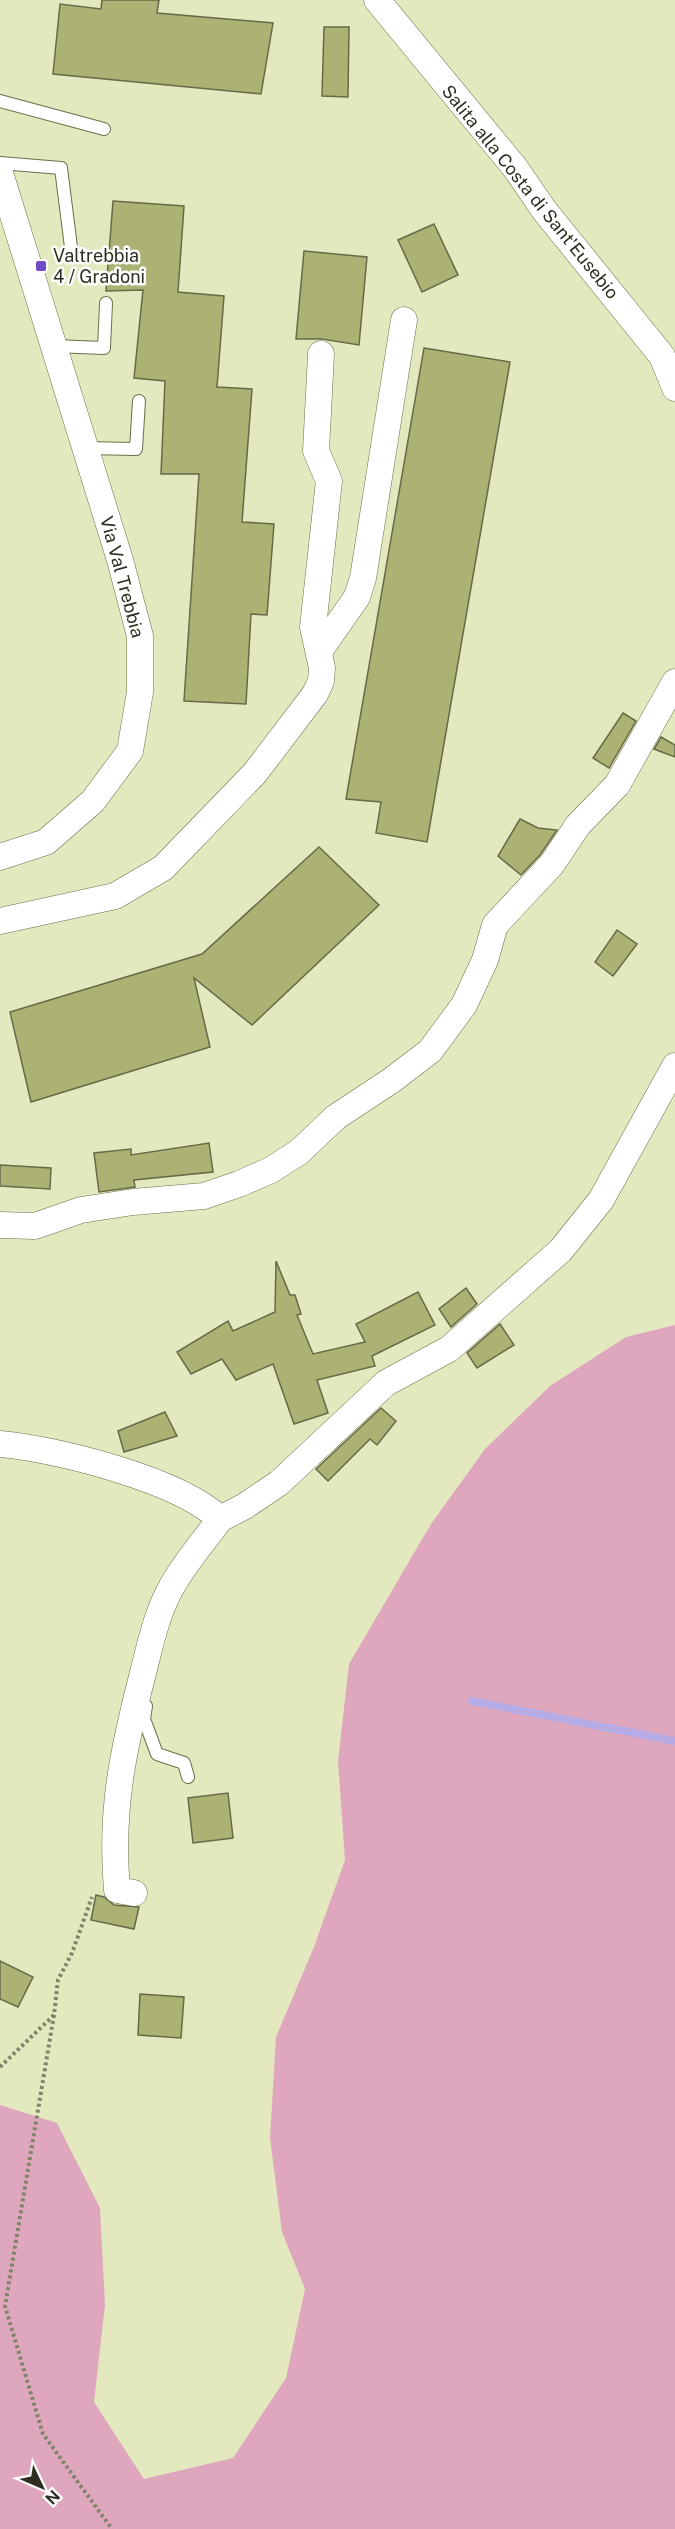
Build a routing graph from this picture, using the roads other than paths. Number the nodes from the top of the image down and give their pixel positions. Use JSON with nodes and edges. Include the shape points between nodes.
{"nodes":[{"id":1,"x":377,"y":0,"type":"edge"},
{"id":2,"x":0,"y":101,"type":"edge"},
{"id":3,"x":104,"y":129,"type":"dead end"},
{"id":4,"x":0,"y":163,"type":"edge"},
{"id":5,"x":0,"y":173,"type":"edge"},
{"id":6,"x":72,"y":255,"type":"dead end"},
{"id":7,"x":106,"y":303,"type":"dead end"},
{"id":8,"x":404,"y":320,"type":"dead end"},
{"id":9,"x":53,"y":346,"type":"junction"},
{"id":10,"x":321,"y":354,"type":"dead end"},
{"id":11,"x":675,"y":388,"type":"edge"},
{"id":12,"x":139,"y":401,"type":"dead end"},
{"id":13,"x":85,"y":448,"type":"junction"},
{"id":14,"x":320,"y":650,"type":"junction"},
{"id":15,"x":674,"y":686,"type":"edge"},
{"id":16,"x":0,"y":857,"type":"edge"},
{"id":17,"x":0,"y":921,"type":"edge"},
{"id":18,"x":675,"y":1066,"type":"edge"},
{"id":19,"x":0,"y":1226,"type":"edge"},
{"id":20,"x":0,"y":1444,"type":"edge"},
{"id":21,"x":220,"y":1519,"type":"junction"},
{"id":22,"x":142,"y":1673,"type":"junction"},
{"id":23,"x":188,"y":1777,"type":"dead end"},
{"id":24,"x":134,"y":1893,"type":"dead end"}],
"edges":[{"from":1,"to":11,"type":"street","name":"Salita alla Costa di Sant'Eusebio","via":[[662,356]]},
{"from":2,"to":3,"type":"lane"},
{"from":4,"to":6,"type":"lane","via":[[61,168]]},
{"from":5,"to":9,"type":"street","name":"Via Val Trebbia"},
{"from":7,"to":9,"type":"lane","via":[[104,348]]},
{"from":8,"to":14,"type":"street","via":[[363,578],[357,597]]},
{"from":9,"to":13,"type":"street","name":"Via Val Trebbia"},
{"from":10,"to":14,"type":"street","via":[[316,451],[329,481],[313,627]]},
{"from":12,"to":13,"type":"lane","via":[[136,449]]},
{"from":13,"to":16,"type":"street","name":"Via Val Trebbia","via":[[140,636],[140,692],[130,751],[93,801],[46,842]]},
{"from":14,"to":17,"type":"street","via":[[321,681],[315,694],[255,773],[163,868],[115,896]]},
{"from":15,"to":19,"type":"street","via":[[617,785],[578,825],[552,864],[495,925],[485,960],[464,1005],[430,1051],[336,1117],[299,1152],[272,1170],[239,1184],[204,1196],[81,1210],[35,1227]]},
{"from":18,"to":21,"type":"street","via":[[601,1200],[561,1250],[449,1349],[386,1383],[279,1483]]},
{"from":20,"to":21,"type":"street","via":[[30,1447],[125,1471],[205,1505]]},
{"from":21,"to":22,"type":"street","via":[[171,1587]]},
{"from":22,"to":23,"type":"lane","via":[[151,1682],[144,1719],[157,1755],[184,1763]]},
{"from":22,"to":24,"type":"street","via":[[123,1750],[114,1817],[117,1890]]}]}
